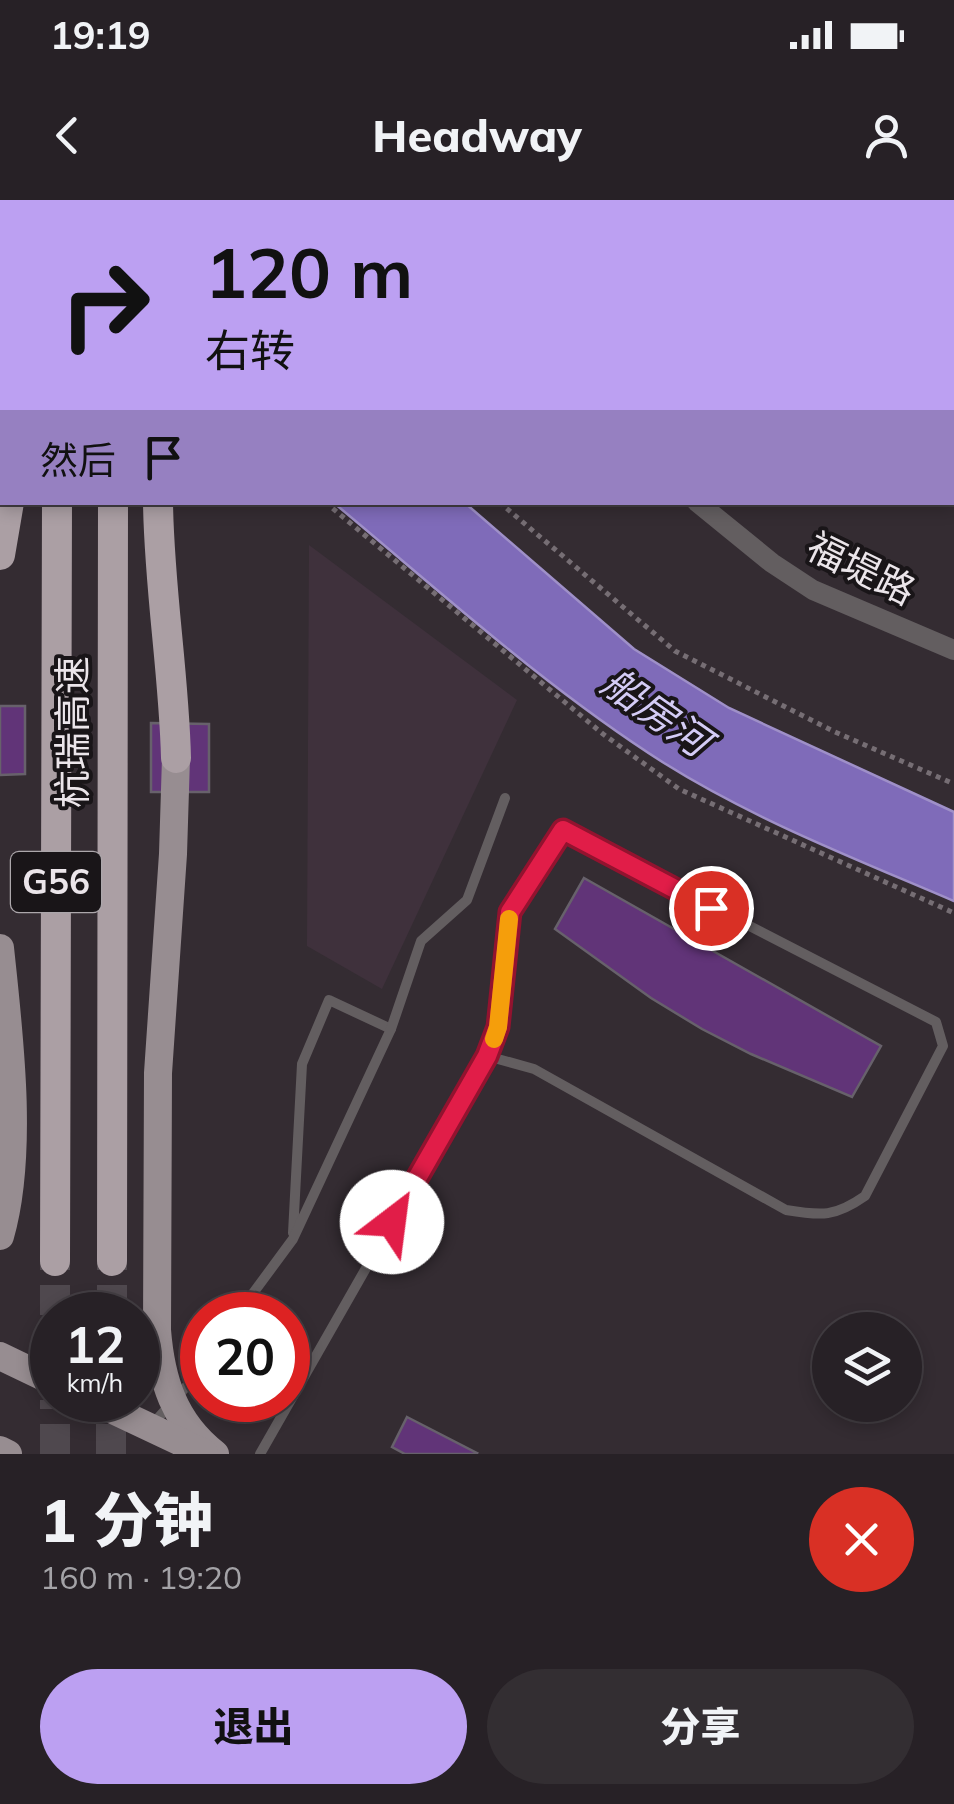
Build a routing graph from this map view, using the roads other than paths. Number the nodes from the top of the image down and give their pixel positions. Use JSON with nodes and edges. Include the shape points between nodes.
{"nodes":[{"id":1,"x":8,"y":505,"type":"edge"},
{"id":2,"x":57,"y":505,"type":"edge"},
{"id":3,"x":113,"y":505,"type":"edge"},
{"id":4,"x":158,"y":505,"type":"edge"},
{"id":5,"x":701,"y":505,"type":"edge"},
{"id":6,"x":0,"y":555,"type":"edge"},
{"id":7,"x":954,"y":650,"type":"edge"},
{"id":8,"x":176,"y":758,"type":"joint"},
{"id":9,"x":504,"y":798,"type":"dead end"},
{"id":10,"x":0,"y":948,"type":"edge"},
{"id":11,"x":391,"y":1029,"type":"junction"},
{"id":12,"x":487,"y":1056,"type":"junction"},
{"id":13,"x":0,"y":1236,"type":"edge"},
{"id":14,"x":293,"y":1238,"type":"junction"},
{"id":15,"x":56,"y":1261,"type":"tunnel mouth"},
{"id":16,"x":112,"y":1261,"type":"tunnel mouth"},
{"id":17,"x":254,"y":1292,"type":"edge"},
{"id":18,"x":0,"y":1356,"type":"edge"},
{"id":19,"x":30,"y":1370,"type":"edge"},
{"id":20,"x":180,"y":1394,"type":"edge"},
{"id":21,"x":172,"y":1403,"type":"junction"},
{"id":22,"x":139,"y":1422,"type":"edge"},
{"id":23,"x":150,"y":1427,"type":"junction"},
{"id":24,"x":0,"y":1450,"type":"edge"},
{"id":25,"x":8,"y":1454,"type":"edge"},
{"id":26,"x":205,"y":1454,"type":"edge"},
{"id":27,"x":215,"y":1454,"type":"edge"},
{"id":28,"x":260,"y":1454,"type":"edge"}],
"edges":[{"from":1,"to":6,"type":"highway"},
{"from":2,"to":15,"type":"highway","name":"杭瑞高速","number":"G56"},
{"from":3,"to":16,"type":"highway","name":"杭瑞高速","number":"G56"},
{"from":4,"to":8,"type":"highway"},
{"from":5,"to":7,"type":"street","name":"福堤路","via":[[813,590]]},
{"from":8,"to":21,"type":"main road","via":[[157,1137],[157,1330]]},
{"from":9,"to":11,"type":"lane","via":[[467,900],[421,941]]},
{"from":10,"to":13,"type":"main road","via":[[11,1145]]},
{"from":11,"to":14,"type":"lane"},
{"from":11,"to":14,"type":"lane","via":[[329,1000],[302,1064]]},
{"from":12,"to":12,"type":"lane","via":[[498,1027],[510,912],[563,830],[936,1022],[943,1046],[865,1196],[843,1211],[818,1216],[786,1210],[534,1069]]},
{"from":12,"to":28,"type":"lane"},
{"from":14,"to":17,"type":"lane"},
{"from":18,"to":19,"type":"main road"},
{"from":20,"to":21,"type":"lane"},
{"from":21,"to":23,"type":"lane"},
{"from":21,"to":27,"type":"main road"},
{"from":22,"to":23,"type":"main road"},
{"from":23,"to":26,"type":"main road"},
{"from":24,"to":25,"type":"main road"}]}
